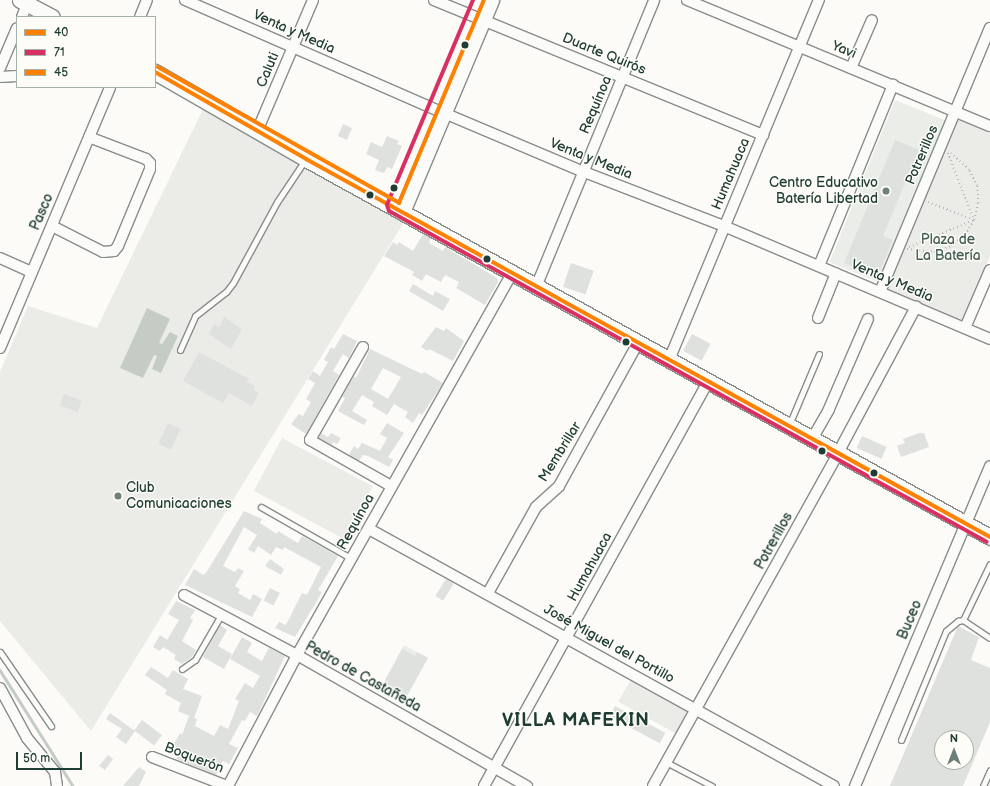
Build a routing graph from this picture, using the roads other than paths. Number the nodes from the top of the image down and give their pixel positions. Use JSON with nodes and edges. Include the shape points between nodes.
{"nodes":[{"id":1,"x":147,"y":0,"type":"edge"},
{"id":2,"x":185,"y":0,"type":"edge"},
{"id":3,"x":313,"y":0,"type":"edge"},
{"id":4,"x":434,"y":0,"type":"edge"},
{"id":5,"x":480,"y":0,"type":"edge"},
{"id":6,"x":491,"y":0,"type":"edge"},
{"id":7,"x":654,"y":0,"type":"edge"},
{"id":8,"x":687,"y":0,"type":"edge"},
{"id":9,"x":819,"y":0,"type":"edge"},
{"id":10,"x":23,"y":7,"type":"edge"},
{"id":11,"x":49,"y":16,"type":"edge"},
{"id":12,"x":140,"y":16,"type":"edge"},
{"id":13,"x":477,"y":19,"type":"junction"},
{"id":14,"x":872,"y":20,"type":"dead end"},
{"id":15,"x":16,"y":30,"type":"edge"},
{"id":16,"x":990,"y":30,"type":"edge"},
{"id":17,"x":293,"y":47,"type":"junction"},
{"id":18,"x":800,"y":47,"type":"junction"},
{"id":19,"x":0,"y":68,"type":"edge"},
{"id":20,"x":851,"y":68,"type":"junction"},
{"id":21,"x":156,"y":73,"type":"edge"},
{"id":22,"x":16,"y":76,"type":"edge"},
{"id":23,"x":0,"y":77,"type":"edge"},
{"id":24,"x":623,"y":77,"type":"junction"},
{"id":25,"x":893,"y":86,"type":"junction"},
{"id":26,"x":110,"y":88,"type":"edge"},
{"id":27,"x":439,"y":111,"type":"junction"},
{"id":28,"x":956,"y":111,"type":"junction"},
{"id":29,"x":990,"y":126,"type":"edge"},
{"id":30,"x":258,"y":129,"type":"junction"},
{"id":31,"x":763,"y":135,"type":"junction"},
{"id":32,"x":89,"y":137,"type":"junction"},
{"id":33,"x":306,"y":159,"type":"junction"},
{"id":34,"x":584,"y":172,"type":"junction"},
{"id":35,"x":397,"y":210,"type":"junction"},
{"id":36,"x":52,"y":226,"type":"junction"},
{"id":37,"x":724,"y":226,"type":"junction"},
{"id":38,"x":0,"y":258,"type":"edge"},
{"id":39,"x":819,"y":266,"type":"junction"},
{"id":40,"x":990,"y":270,"type":"edge"},
{"id":41,"x":32,"y":272,"type":"junction"},
{"id":42,"x":512,"y":273,"type":"junction"},
{"id":43,"x":836,"y":273,"type":"junction"},
{"id":44,"x":536,"y":287,"type":"junction"},
{"id":45,"x":880,"y":292,"type":"junction"},
{"id":46,"x":916,"y":307,"type":"junction"},
{"id":47,"x":818,"y":318,"type":"dead end"},
{"id":48,"x":868,"y":319,"type":"dead end"},
{"id":49,"x":965,"y":328,"type":"junction"},
{"id":50,"x":990,"y":339,"type":"edge"},
{"id":51,"x":638,"y":343,"type":"junction"},
{"id":52,"x":363,"y":347,"type":"dead end"},
{"id":53,"x":0,"y":348,"type":"edge"},
{"id":54,"x":180,"y":350,"type":"dead end"},
{"id":55,"x":819,"y":354,"type":"dead end"},
{"id":56,"x":669,"y":360,"type":"junction"},
{"id":57,"x":708,"y":382,"type":"junction"},
{"id":58,"x":789,"y":426,"type":"junction"},
{"id":59,"x":812,"y":439,"type":"junction"},
{"id":60,"x":838,"y":454,"type":"junction"},
{"id":61,"x":990,"y":466,"type":"edge"},
{"id":62,"x":391,"y":486,"type":"junction"},
{"id":63,"x":261,"y":507,"type":"dead end"},
{"id":64,"x":966,"y":524,"type":"junction"},
{"id":65,"x":369,"y":529,"type":"junction"},
{"id":66,"x":990,"y":537,"type":"edge"},
{"id":67,"x":352,"y":559,"type":"junction"},
{"id":68,"x":990,"y":564,"type":"edge"},
{"id":69,"x":488,"y":593,"type":"junction"},
{"id":70,"x":184,"y":595,"type":"dead end"},
{"id":71,"x":221,"y":615,"type":"junction"},
{"id":72,"x":963,"y":620,"type":"junction"},
{"id":73,"x":567,"y":638,"type":"junction"},
{"id":74,"x":990,"y":638,"type":"edge"},
{"id":75,"x":0,"y":652,"type":"edge"},
{"id":76,"x":297,"y":655,"type":"junction"},
{"id":77,"x":182,"y":669,"type":"dead end"},
{"id":78,"x":0,"y":688,"type":"edge"},
{"id":79,"x":696,"y":708,"type":"junction"},
{"id":80,"x":50,"y":726,"type":"dead end"},
{"id":81,"x":902,"y":740,"type":"dead end"},
{"id":82,"x":152,"y":757,"type":"dead end"},
{"id":83,"x":666,"y":762,"type":"junction"},
{"id":84,"x":494,"y":767,"type":"junction"},
{"id":85,"x":990,"y":770,"type":"edge"},
{"id":86,"x":57,"y":786,"type":"edge"},
{"id":87,"x":228,"y":786,"type":"edge"},
{"id":88,"x":484,"y":786,"type":"edge"},
{"id":89,"x":527,"y":786,"type":"edge"},
{"id":90,"x":652,"y":786,"type":"edge"},
{"id":91,"x":712,"y":786,"type":"edge"},
{"id":92,"x":834,"y":786,"type":"edge"},
{"id":93,"x":855,"y":786,"type":"edge"},
{"id":94,"x":982,"y":786,"type":"edge"}],
"edges":[{"from":1,"to":12,"type":"street"},
{"from":2,"to":17,"type":"street","name":"Venta y Media"},
{"from":3,"to":17,"type":"street","name":"Caluti"},
{"from":4,"to":13,"type":"street","name":"Duarte Quirós"},
{"from":5,"to":13,"type":"main road"},
{"from":6,"to":13,"type":"main road"},
{"from":7,"to":24,"type":"street","name":"Requínoa"},
{"from":8,"to":18,"type":"street","name":"Yavi"},
{"from":9,"to":18,"type":"street","name":"Humahuaca"},
{"from":10,"to":11,"type":"main road"},
{"from":13,"to":24,"type":"street","name":"Duarte Quirós"},
{"from":13,"to":27,"type":"main road"},
{"from":14,"to":20,"type":"street"},
{"from":15,"to":19,"type":"street"},
{"from":16,"to":28,"type":"street","name":"Potrerillos"},
{"from":17,"to":27,"type":"street","name":"Venta y Media"},
{"from":17,"to":30,"type":"street","name":"Caluti"},
{"from":18,"to":20,"type":"street","name":"Yavi"},
{"from":18,"to":31,"type":"street","name":"Humahuaca"},
{"from":20,"to":25,"type":"street","name":"Yavi"},
{"from":21,"to":30,"type":"main road"},
{"from":22,"to":23,"type":"street"},
{"from":24,"to":31,"type":"street","name":"Duarte Quirós"},
{"from":24,"to":34,"type":"street","name":"Requínoa"},
{"from":25,"to":28,"type":"street","name":"Yavi"},
{"from":25,"to":39,"type":"street"},
{"from":26,"to":32,"type":"street","name":"Pasco"},
{"from":27,"to":34,"type":"street","name":"Venta y Media"},
{"from":27,"to":35,"type":"main road"},
{"from":28,"to":29,"type":"street","name":"Yavi"},
{"from":28,"to":45,"type":"street","name":"Potrerillos"},
{"from":30,"to":33,"type":"main road"},
{"from":31,"to":37,"type":"street","name":"Humahuaca"},
{"from":32,"to":36,"type":"street","name":"Pasco"},
{"from":32,"to":36,"type":"street","via":[[146,159],[150,163],[150,169],[121,239],[114,251],[103,252]]},
{"from":33,"to":35,"type":"main road"},
{"from":33,"to":54,"type":"lane","via":[[277,202],[233,283],[226,292],[195,316]]},
{"from":34,"to":37,"type":"street","name":"Venta y Media"},
{"from":34,"to":44,"type":"street","name":"Requínoa"},
{"from":35,"to":42,"type":"main road"},
{"from":36,"to":41,"type":"street","name":"Pasco"},
{"from":37,"to":39,"type":"street","name":"Venta y Media"},
{"from":37,"to":56,"type":"street","name":"Humahuaca"},
{"from":38,"to":41,"type":"street"},
{"from":39,"to":43,"type":"street","name":"Venta y Media"},
{"from":40,"to":49,"type":"street"},
{"from":41,"to":53,"type":"street","name":"Pasco"},
{"from":42,"to":44,"type":"main road"},
{"from":42,"to":62,"type":"street","name":"Requínoa"},
{"from":43,"to":45,"type":"street","name":"Venta y Media"},
{"from":43,"to":47,"type":"street"},
{"from":44,"to":51,"type":"main road"},
{"from":45,"to":46,"type":"street","name":"Venta y Media"},
{"from":46,"to":49,"type":"street","name":"Venta y Media"},
{"from":46,"to":60,"type":"street","name":"Potrerillos"},
{"from":48,"to":59,"type":"street","via":[[829,408]]},
{"from":49,"to":50,"type":"street","name":"Venta y Media"},
{"from":51,"to":56,"type":"main road"},
{"from":51,"to":69,"type":"street","name":"Membrillar","via":[[559,486],[536,507]]},
{"from":52,"to":62,"type":"street","via":[[310,440]]},
{"from":55,"to":58,"type":"lane"},
{"from":56,"to":57,"type":"main road"},
{"from":57,"to":58,"type":"main road"},
{"from":57,"to":73,"type":"street","name":"Humahuaca"},
{"from":58,"to":59,"type":"main road"},
{"from":59,"to":60,"type":"main road"},
{"from":60,"to":64,"type":"main road"},
{"from":60,"to":79,"type":"street","name":"Potrerillos"},
{"from":61,"to":64,"type":"street","name":"Buceo"},
{"from":62,"to":65,"type":"street","name":"Requínoa"},
{"from":63,"to":67,"type":"lane"},
{"from":64,"to":66,"type":"main road"},
{"from":64,"to":93,"type":"street","name":"Buceo"},
{"from":65,"to":67,"type":"street","name":"Requínoa"},
{"from":65,"to":69,"type":"street","name":"José Miguel del Portillo"},
{"from":67,"to":76,"type":"street","name":"Requínoa"},
{"from":68,"to":72,"type":"lane"},
{"from":69,"to":73,"type":"street","name":"José Miguel del Portillo"},
{"from":70,"to":71,"type":"street","name":"Pedro de Castañeda"},
{"from":71,"to":76,"type":"street","name":"Pedro de Castañeda"},
{"from":71,"to":77,"type":"lane","via":[[195,660]]},
{"from":72,"to":74,"type":"lane"},
{"from":72,"to":81,"type":"lane","via":[[946,631]]},
{"from":73,"to":79,"type":"street","name":"José Miguel del Portillo"},
{"from":73,"to":84,"type":"street","name":"Humahuaca"},
{"from":75,"to":80,"type":"lane"},
{"from":76,"to":84,"type":"street","name":"Pedro de Castañeda"},
{"from":76,"to":87,"type":"street","name":"Requínoa"},
{"from":78,"to":86,"type":"street","via":[[27,738],[55,772]]},
{"from":79,"to":83,"type":"street","name":"Potrerillos"},
{"from":79,"to":92,"type":"street","name":"José Miguel del Portillo"},
{"from":82,"to":87,"type":"street","name":"Boquerón"},
{"from":83,"to":90,"type":"street","name":"Potrerillos"},
{"from":83,"to":91,"type":"lane"},
{"from":84,"to":88,"type":"street","name":"Humahuaca"},
{"from":84,"to":89,"type":"street","name":"Pedro de Castañeda"},
{"from":85,"to":94,"type":"lane"}]}
